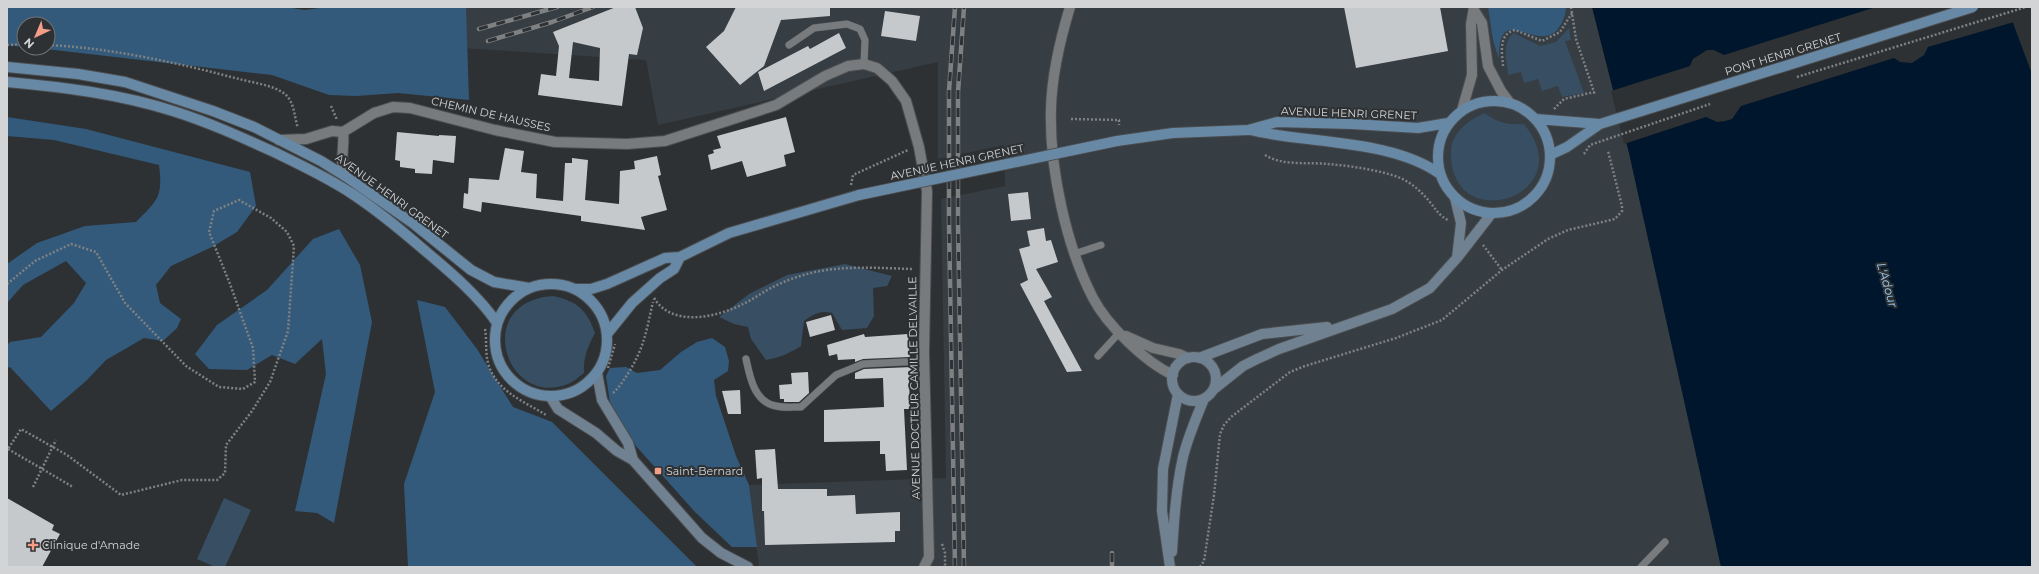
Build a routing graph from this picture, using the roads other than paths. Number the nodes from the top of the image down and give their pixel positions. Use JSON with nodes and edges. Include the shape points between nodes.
{"nodes":[{"id":1,"x":1070,"y":7,"type":"edge"},
{"id":2,"x":1973,"y":7,"type":"edge"},
{"id":3,"x":1474,"y":8,"type":"edge"},
{"id":4,"x":788,"y":45,"type":"dead end"},
{"id":5,"x":864,"y":64,"type":"junction"},
{"id":6,"x":7,"y":67,"type":"edge"},
{"id":7,"x":7,"y":82,"type":"edge"},
{"id":8,"x":1510,"y":103,"type":"junction"},
{"id":9,"x":1462,"y":110,"type":"junction"},
{"id":10,"x":1536,"y":119,"type":"junction"},
{"id":11,"x":1448,"y":123,"type":"junction"},
{"id":12,"x":1600,"y":124,"type":"junction"},
{"id":13,"x":1248,"y":130,"type":"junction"},
{"id":14,"x":343,"y":132,"type":"junction"},
{"id":15,"x":279,"y":140,"type":"junction"},
{"id":16,"x":1550,"y":155,"type":"junction"},
{"id":17,"x":1440,"y":174,"type":"junction"},
{"id":18,"x":345,"y":176,"type":"junction"},
{"id":19,"x":1455,"y":198,"type":"junction"},
{"id":20,"x":1492,"y":213,"type":"junction"},
{"id":21,"x":1101,"y":245,"type":"dead end"},
{"id":22,"x":1074,"y":254,"type":"junction"},
{"id":23,"x":680,"y":257,"type":"junction"},
{"id":24,"x":1457,"y":258,"type":"junction"},
{"id":25,"x":529,"y":288,"type":"junction"},
{"id":26,"x":574,"y":289,"type":"junction"},
{"id":27,"x":497,"y":323,"type":"junction"},
{"id":28,"x":1345,"y":325,"type":"junction"},
{"id":29,"x":1119,"y":333,"type":"junction"},
{"id":30,"x":612,"y":336,"type":"junction"},
{"id":31,"x":1098,"y":356,"type":"dead end"},
{"id":32,"x":1188,"y":358,"type":"junction"},
{"id":33,"x":1199,"y":358,"type":"junction"},
{"id":34,"x":746,"y":359,"type":"dead end"},
{"id":35,"x":924,"y":361,"type":"junction"},
{"id":36,"x":597,"y":373,"type":"junction"},
{"id":37,"x":1173,"y":375,"type":"junction"},
{"id":38,"x":1214,"y":389,"type":"junction"},
{"id":39,"x":1178,"y":394,"type":"junction"},
{"id":40,"x":550,"y":396,"type":"junction"},
{"id":41,"x":1204,"y":399,"type":"junction"},
{"id":42,"x":633,"y":460,"type":"junction"},
{"id":43,"x":1664,"y":542,"type":"dead end"},
{"id":44,"x":748,"y":567,"type":"edge"},
{"id":45,"x":924,"y":567,"type":"edge"},
{"id":46,"x":1171,"y":567,"type":"edge"},
{"id":47,"x":1641,"y":567,"type":"edge"}],
"edges":[{"from":1,"to":22,"type":"street","via":[[1052,84],[1051,127],[1057,183]]},
{"from":2,"to":12,"type":"main road","name":"PONT HENRI GRENET","bridge":true},
{"from":3,"to":8,"type":"street","via":[[1482,23],[1488,66]]},
{"from":3,"to":9,"type":"street","via":[[1471,24],[1472,75]]},
{"from":4,"to":5,"type":"lane","via":[[814,28],[847,24],[860,29],[865,40]]},
{"from":5,"to":14,"type":"street","name":"CHEMIN DE HAUSSES","via":[[848,66],[825,76],[776,105],[665,141],[627,144],[555,142],[495,130],[410,108],[393,107],[374,113]]},
{"from":5,"to":35,"type":"street","name":"AVENUE DOCTEUR CAMILLE DELVAILLE","via":[[877,68],[892,81],[906,101],[924,171]]},
{"from":6,"to":15,"type":"main road","name":"AVENUE HENRI GRENET","via":[[78,74],[125,82],[213,111]]},
{"from":7,"to":27,"type":"main road","name":"AVENUE HENRI GRENET","via":[[94,92],[173,111],[286,158],[354,195],[397,228],[441,264],[490,312]]},
{"from":8,"to":9,"type":"main road","via":[[1494,100],[1477,103]]},
{"from":8,"to":10,"type":"main road","via":[[1524,109]]},
{"from":9,"to":11,"type":"main road"},
{"from":10,"to":12,"type":"main road","name":"PONT HENRI GRENET"},
{"from":10,"to":16,"type":"main road","via":[[1546,136]]},
{"from":11,"to":13,"type":"main road","name":"AVENUE HENRI GRENET","via":[[1418,128],[1277,122]]},
{"from":11,"to":17,"type":"main road","via":[[1438,147]]},
{"from":12,"to":16,"type":"main road","name":"PONT HENRI GRENET"},
{"from":13,"to":17,"type":"main road","name":"AVENUE HENRI GRENET","via":[[1408,157]]},
{"from":13,"to":23,"type":"main road","name":"AVENUE HENRI GRENET","bridge":true,"via":[[1172,133],[1117,141],[859,196],[729,233]]},
{"from":14,"to":15,"type":"street","name":"CHEMIN DE HAUSSES","via":[[332,131],[306,139]]},
{"from":14,"to":18,"type":"street","via":[[342,169]]},
{"from":15,"to":18,"type":"main road","name":"AVENUE HENRI GRENET"},
{"from":16,"to":20,"type":"main road","via":[[1548,173],[1540,190],[1526,203],[1510,211]]},
{"from":17,"to":19,"type":"main road"},
{"from":18,"to":25,"type":"main road","name":"AVENUE HENRI GRENET","via":[[414,224],[471,270],[494,282]]},
{"from":19,"to":20,"type":"main road","via":[[1472,209]]},
{"from":19,"to":24,"type":"main road","via":[[1461,223]]},
{"from":20,"to":24,"type":"main road"},
{"from":21,"to":22,"type":"lane"},
{"from":22,"to":29,"type":"street","via":[[1094,299]]},
{"from":23,"to":26,"type":"main road","name":"AVENUE HENRI GRENET","via":[[665,258],[592,289]]},
{"from":23,"to":30,"type":"main road","name":"AVENUE HENRI GRENET","via":[[674,269],[632,303]]},
{"from":24,"to":28,"type":"main road","via":[[1430,288],[1392,309]]},
{"from":25,"to":26,"type":"main road","via":[[544,284]]},
{"from":25,"to":27,"type":"main road","via":[[504,309]]},
{"from":26,"to":30,"type":"main road","via":[[590,300],[602,315]]},
{"from":27,"to":40,"type":"main road","via":[[495,340],[498,357],[505,373],[517,385],[533,393]]},
{"from":28,"to":33,"type":"main road","via":[[1262,334]]},
{"from":28,"to":38,"type":"main road","via":[[1256,359]]},
{"from":29,"to":31,"type":"lane"},
{"from":29,"to":32,"type":"street","via":[[1152,348]]},
{"from":29,"to":37,"type":"street","via":[[1140,353]]},
{"from":30,"to":36,"type":"main road"},
{"from":32,"to":33,"type":"main road"},
{"from":32,"to":37,"type":"main road","via":[[1178,365]]},
{"from":33,"to":38,"type":"main road","via":[[1210,364],[1214,370]]},
{"from":34,"to":35,"type":"lane","via":[[751,382],[761,399],[775,406],[802,407],[836,375],[863,364]]},
{"from":35,"to":45,"type":"street","name":"AVENUE DOCTEUR CAMILLE DELVAILLE","via":[[929,557]]},
{"from":36,"to":40,"type":"main road","via":[[588,383],[576,390]]},
{"from":36,"to":42,"type":"main road","via":[[602,400],[628,442]]},
{"from":37,"to":39,"type":"main road","via":[[1174,388]]},
{"from":38,"to":41,"type":"main road"},
{"from":39,"to":41,"type":"main road","via":[[1190,401]]},
{"from":39,"to":46,"type":"main road","via":[[1163,469],[1162,511]]},
{"from":40,"to":42,"type":"main road","via":[[558,409],[596,433],[617,452]]},
{"from":41,"to":46,"type":"main road","via":[[1183,458]]},
{"from":42,"to":44,"type":"main road","via":[[702,538],[720,553]]},
{"from":43,"to":47,"type":"lane"}]}
